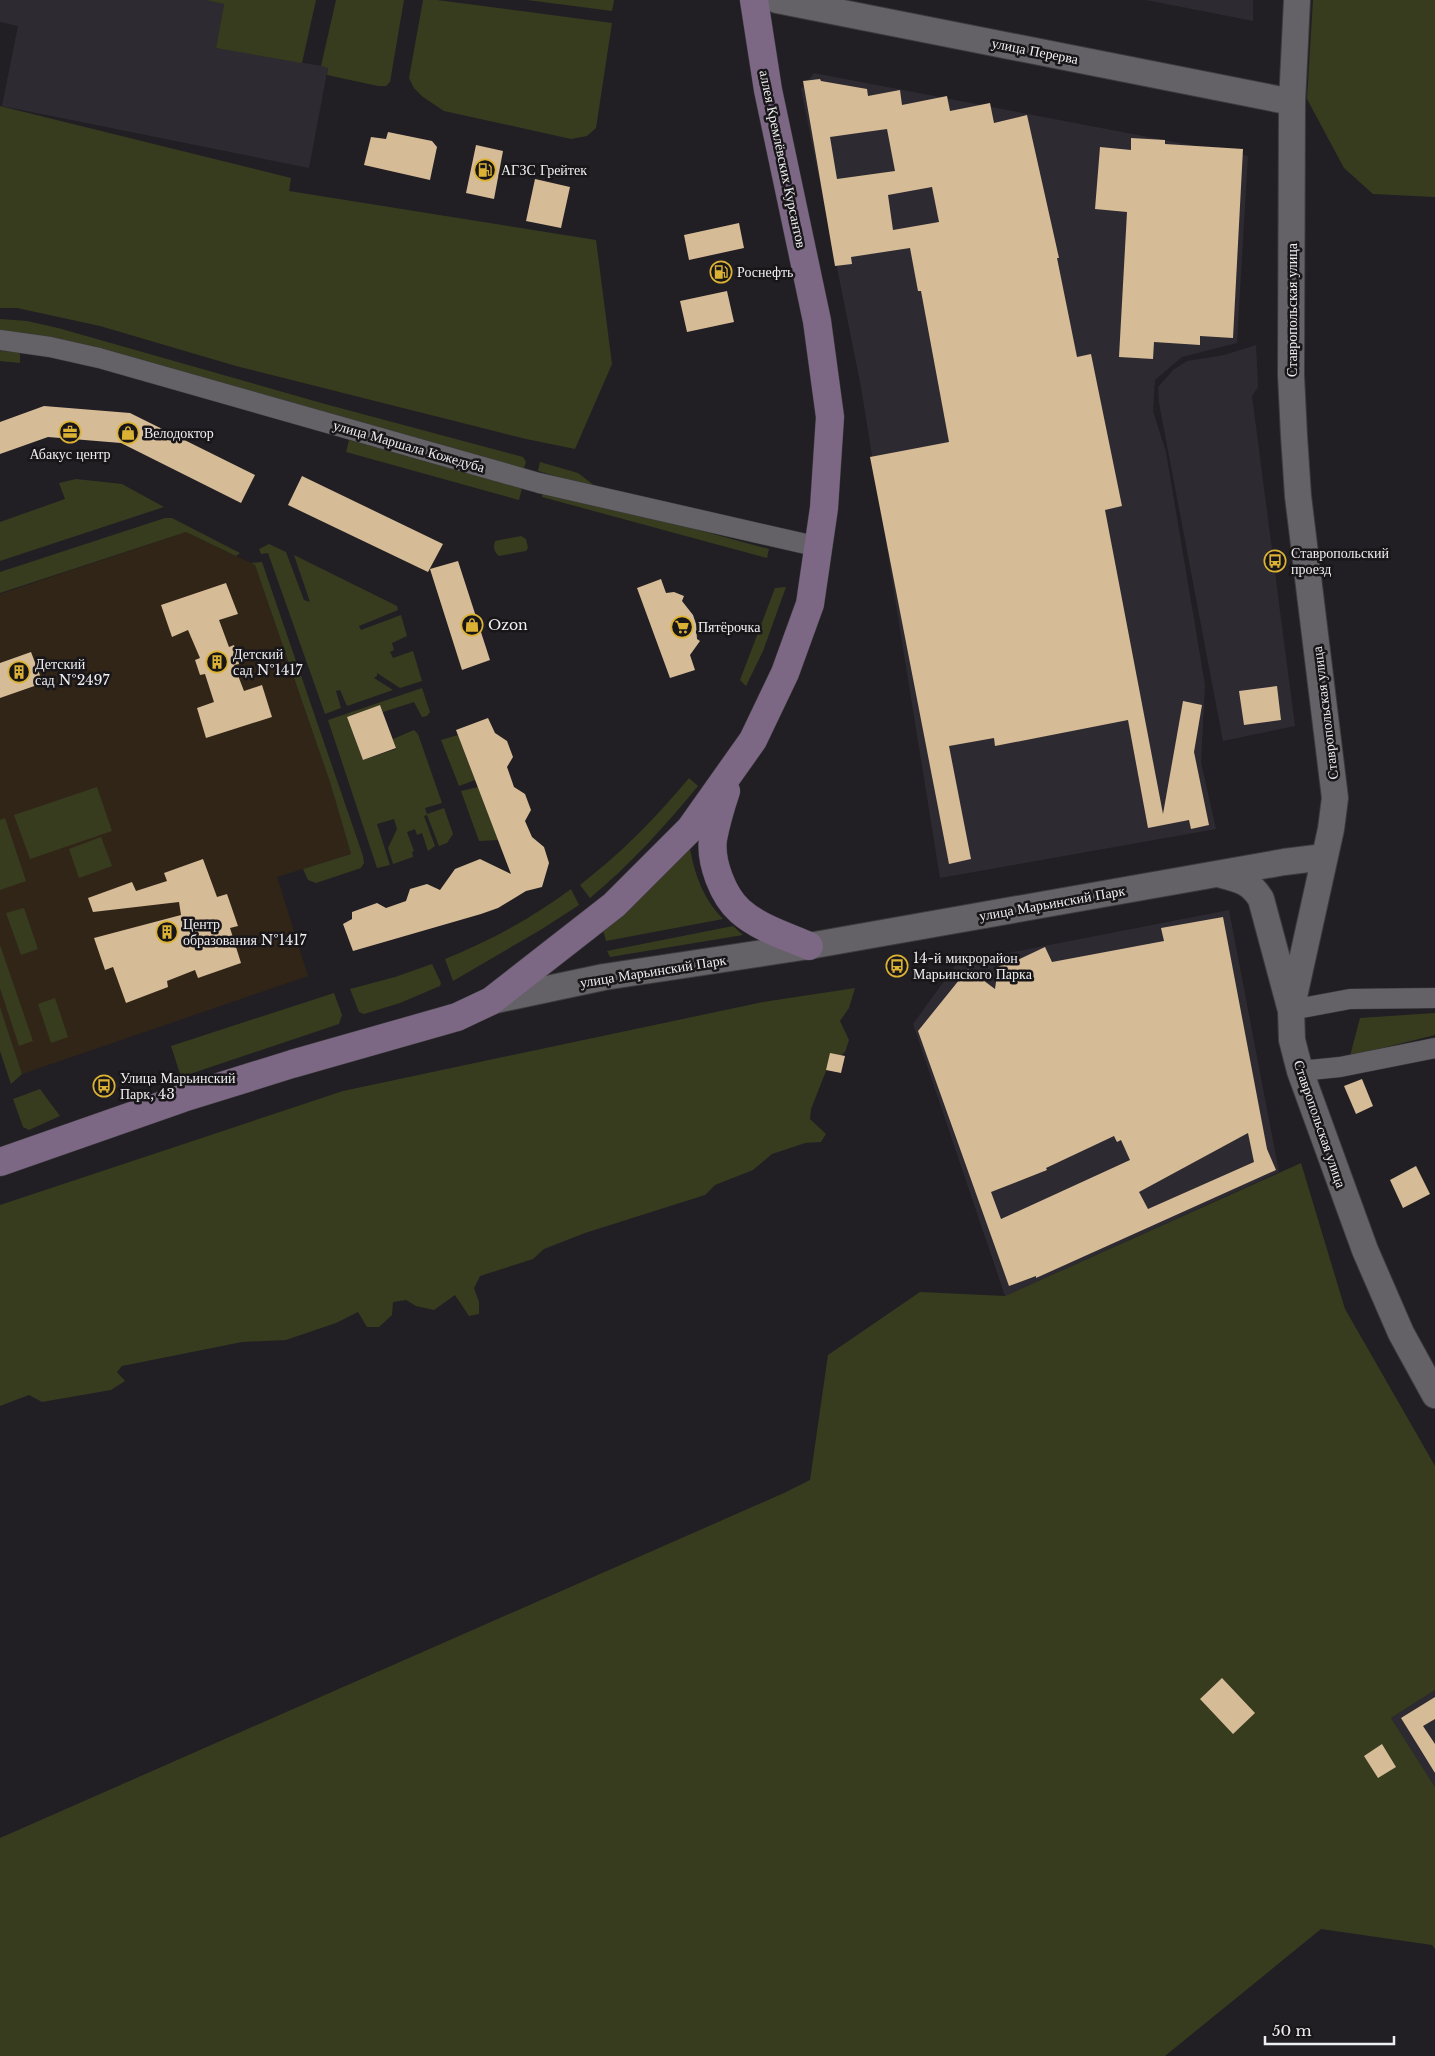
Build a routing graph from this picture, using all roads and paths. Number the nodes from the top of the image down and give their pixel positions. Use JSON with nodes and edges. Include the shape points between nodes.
{"nodes":[{"id":1,"x":754,"y":0,"type":"edge"},
{"id":2,"x":777,"y":0,"type":"edge"},
{"id":3,"x":1297,"y":0,"type":"edge"},
{"id":4,"x":1292,"y":102,"type":"junction"},
{"id":5,"x":0,"y":340,"type":"edge"},
{"id":6,"x":819,"y":547,"type":"junction"},
{"id":7,"x":734,"y":768,"type":"junction"},
{"id":8,"x":1324,"y":857,"type":"junction"},
{"id":9,"x":1217,"y":874,"type":"junction"},
{"id":10,"x":809,"y":946,"type":"junction"},
{"id":11,"x":1435,"y":998,"type":"edge"},
{"id":12,"x":491,"y":1001,"type":"junction"},
{"id":13,"x":1291,"y":1010,"type":"junction"},
{"id":14,"x":1435,"y":1048,"type":"edge"},
{"id":15,"x":1300,"y":1071,"type":"junction"},
{"id":16,"x":0,"y":1162,"type":"edge"},
{"id":17,"x":1435,"y":1395,"type":"edge"}],
"edges":[{"from":1,"to":6,"type":"main road","name":"аллея Кремлёвских Курсантов","via":[[768,90],[817,322],[830,417]]},
{"from":2,"to":4,"type":"street","name":"улица Перерва"},
{"from":3,"to":4,"type":"street","name":"Ставропольская улица"},
{"from":4,"to":8,"type":"street","name":"Ставропольская улица","via":[[1291,375],[1298,496],[1335,798]]},
{"from":5,"to":6,"type":"street","name":"улица Маршала Кожедуба","via":[[99,358],[539,483]]},
{"from":6,"to":7,"type":"main road","name":"аллея Кремлёвских Курсантов","via":[[810,604],[785,673],[753,740]]},
{"from":7,"to":10,"type":"main road","via":[[713,840],[716,869],[725,894],[751,919]]},
{"from":7,"to":12,"type":"main road","name":"аллея Кремлёвских Курсантов","via":[[690,830],[614,905]]},
{"from":8,"to":9,"type":"street","name":"улица Марьинский Парк"},
{"from":8,"to":13,"type":"street","name":"Ставропольская улица"},
{"from":9,"to":10,"type":"street","name":"улица Марьинский Парк"},
{"from":9,"to":13,"type":"street","via":[[1242,880],[1255,889],[1261,900]]},
{"from":10,"to":12,"type":"street","name":"улица Марьинский Парк","via":[[604,978]]},
{"from":11,"to":13,"type":"street","via":[[1350,999]]},
{"from":12,"to":16,"type":"main road","name":"улица Марьинский Парк","via":[[457,1017],[183,1098]]},
{"from":13,"to":15,"type":"street","name":"Ставропольская улица","via":[[1292,1040]]},
{"from":14,"to":15,"type":"street","via":[[1340,1067]]},
{"from":15,"to":17,"type":"street","name":"Ставропольская улица","via":[[1365,1250],[1401,1334]]}]}
